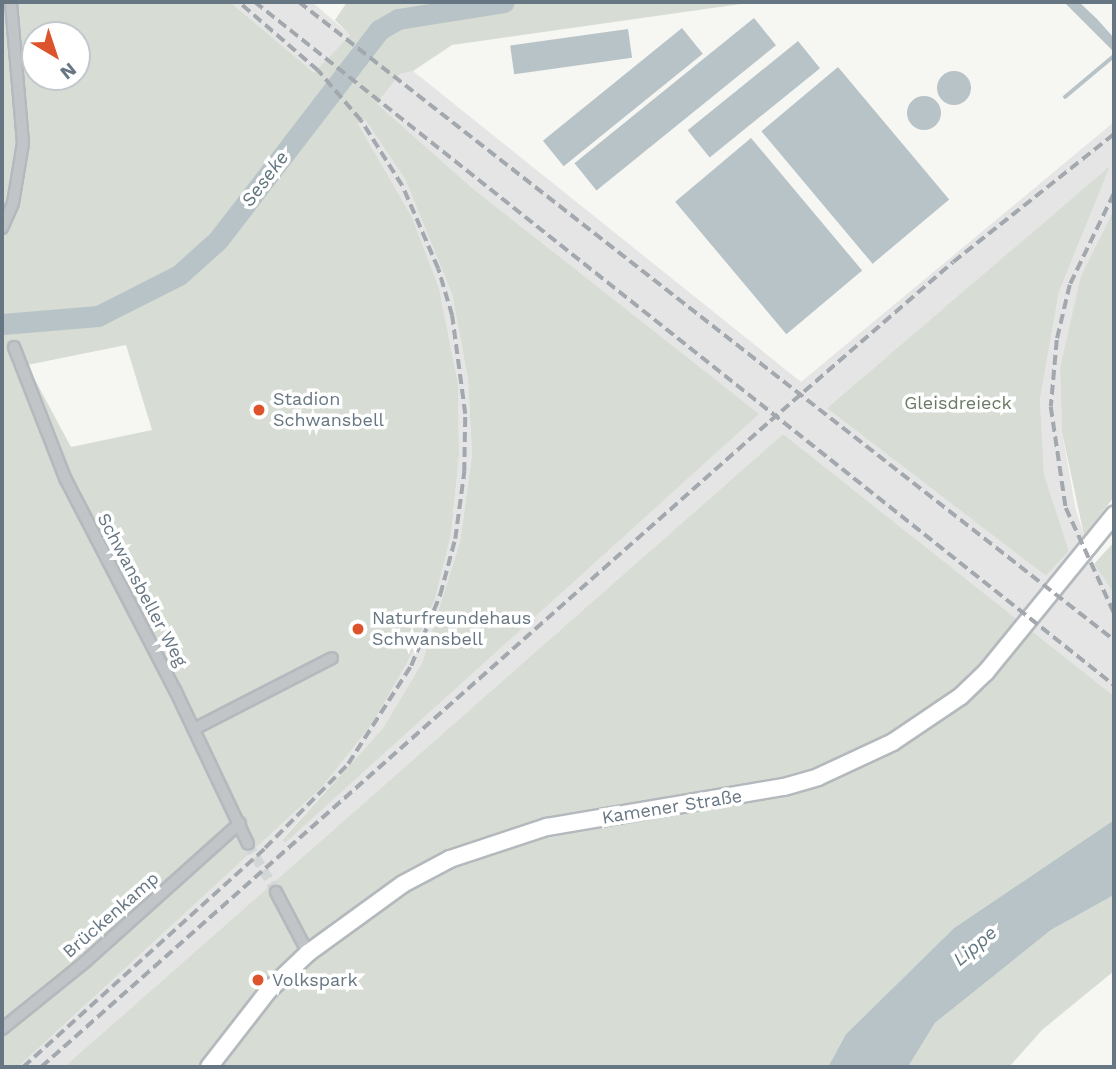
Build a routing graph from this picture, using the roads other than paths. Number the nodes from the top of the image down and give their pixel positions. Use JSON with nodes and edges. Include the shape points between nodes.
{"nodes":[{"id":1,"x":11,"y":2,"type":"edge"},
{"id":2,"x":2,"y":228,"type":"edge"},
{"id":3,"x":14,"y":348,"type":"dead end"},
{"id":4,"x":1114,"y":515,"type":"edge"},
{"id":5,"x":332,"y":658,"type":"dead end"},
{"id":6,"x":194,"y":729,"type":"junction"},
{"id":7,"x":240,"y":823,"type":"junction"},
{"id":8,"x":248,"y":844,"type":"tunnel mouth"},
{"id":9,"x":276,"y":892,"type":"tunnel mouth"},
{"id":10,"x":308,"y":953,"type":"junction"},
{"id":11,"x":2,"y":1029,"type":"edge"},
{"id":12,"x":209,"y":1067,"type":"edge"}],
"edges":[{"from":1,"to":2,"type":"street","via":[[23,143],[13,203]]},
{"from":3,"to":6,"type":"street","name":"Schwansbeller Weg","via":[[65,478]]},
{"from":4,"to":10,"type":"main road","name":"Kamener Straße","via":[[986,672],[961,696],[893,742],[831,772],[784,787],[547,827],[480,848],[403,884]]},
{"from":5,"to":6,"type":"street"},
{"from":6,"to":7,"type":"street","name":"Schwansbeller Weg","via":[[216,783]]},
{"from":7,"to":8,"type":"street","name":"Schwansbeller Weg"},
{"from":7,"to":11,"type":"street","name":"Brückenkamp","via":[[85,962]]},
{"from":9,"to":10,"type":"street"},
{"from":10,"to":12,"type":"main road","name":"Kamener Straße","via":[[269,990]]}]}
